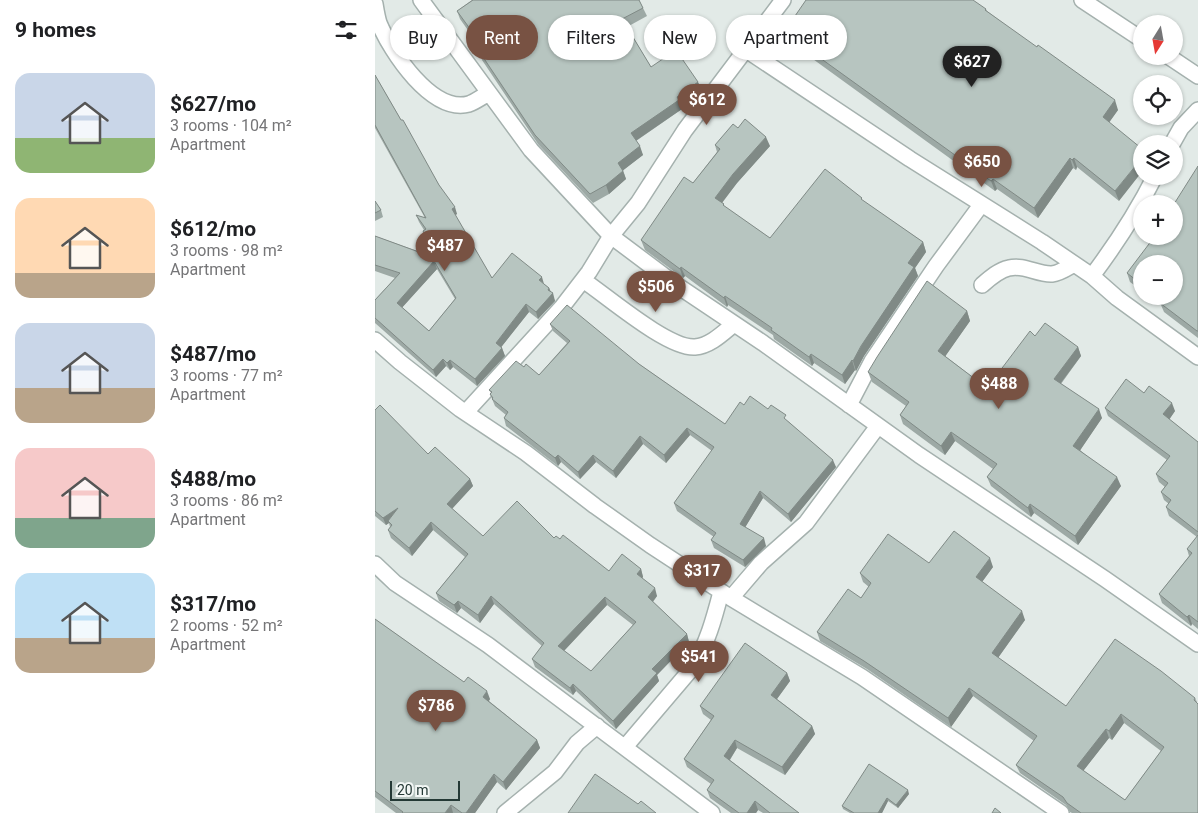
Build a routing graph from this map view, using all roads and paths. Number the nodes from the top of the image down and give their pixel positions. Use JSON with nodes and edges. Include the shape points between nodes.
{"nodes":[{"id":1,"x":421,"y":0,"type":"edge"},
{"id":2,"x":783,"y":0,"type":"edge"},
{"id":3,"x":1082,"y":0,"type":"edge"},
{"id":4,"x":375,"y":4,"type":"edge"},
{"id":5,"x":771,"y":15,"type":"edge"},
{"id":6,"x":1133,"y":34,"type":"edge"},
{"id":7,"x":737,"y":60,"type":"edge"},
{"id":8,"x":762,"y":60,"type":"edge"},
{"id":9,"x":1182,"y":65,"type":"edge"},
{"id":10,"x":1198,"y":76,"type":"edge"},
{"id":11,"x":489,"y":93,"type":"junction"},
{"id":12,"x":1198,"y":110,"type":"edge"},
{"id":13,"x":1177,"y":135,"type":"edge"},
{"id":14,"x":1150,"y":185,"type":"edge"},
{"id":15,"x":981,"y":205,"type":"junction"},
{"id":16,"x":611,"y":236,"type":"junction"},
{"id":17,"x":1074,"y":264,"type":"junction"},
{"id":18,"x":1092,"y":276,"type":"junction"},
{"id":19,"x":583,"y":280,"type":"junction"},
{"id":20,"x":982,"y":284,"type":"dead end"},
{"id":21,"x":734,"y":324,"type":"junction"},
{"id":22,"x":375,"y":340,"type":"edge"},
{"id":23,"x":1198,"y":357,"type":"edge"},
{"id":24,"x":849,"y":405,"type":"junction"},
{"id":25,"x":466,"y":412,"type":"junction"},
{"id":26,"x":878,"y":426,"type":"junction"},
{"id":27,"x":375,"y":564,"type":"edge"},
{"id":28,"x":726,"y":595,"type":"junction"},
{"id":29,"x":1198,"y":644,"type":"edge"},
{"id":30,"x":597,"y":726,"type":"junction"},
{"id":31,"x":625,"y":747,"type":"junction"},
{"id":32,"x":505,"y":813,"type":"edge"},
{"id":33,"x":711,"y":813,"type":"edge"},
{"id":34,"x":1061,"y":813,"type":"edge"}],
"edges":[{"from":1,"to":11,"type":"street"},
{"from":2,"to":5,"type":"street"},
{"from":3,"to":6,"type":"street"},
{"from":4,"to":11,"type":"street","via":[[379,22],[390,44],[422,88],[439,100],[455,105],[469,104]]},
{"from":7,"to":16,"type":"street","via":[[685,130],[638,203]]},
{"from":8,"to":15,"type":"street"},
{"from":9,"to":10,"type":"street"},
{"from":11,"to":16,"type":"street","via":[[531,150]]},
{"from":12,"to":13,"type":"street"},
{"from":14,"to":18,"type":"street","via":[[1115,245]]},
{"from":15,"to":17,"type":"street"},
{"from":15,"to":24,"type":"street","via":[[872,361]]},
{"from":16,"to":19,"type":"street"},
{"from":16,"to":21,"type":"street"},
{"from":17,"to":18,"type":"street"},
{"from":17,"to":20,"type":"street","via":[[1052,274],[1011,267]]},
{"from":18,"to":23,"type":"street"},
{"from":19,"to":21,"type":"street","via":[[658,333],[685,346],[705,344]]},
{"from":19,"to":25,"type":"street","via":[[537,336]]},
{"from":21,"to":24,"type":"street"},
{"from":22,"to":25,"type":"street"},
{"from":24,"to":26,"type":"street"},
{"from":25,"to":28,"type":"street","via":[[617,522]]},
{"from":26,"to":28,"type":"street","via":[[806,523]]},
{"from":26,"to":29,"type":"street"},
{"from":27,"to":30,"type":"street","via":[[395,583],[488,645]]},
{"from":28,"to":31,"type":"street","via":[[693,668]]},
{"from":28,"to":34,"type":"street","via":[[862,677]]},
{"from":30,"to":31,"type":"street"},
{"from":30,"to":32,"type":"street","via":[[577,743],[555,772]]},
{"from":31,"to":33,"type":"street"}]}
